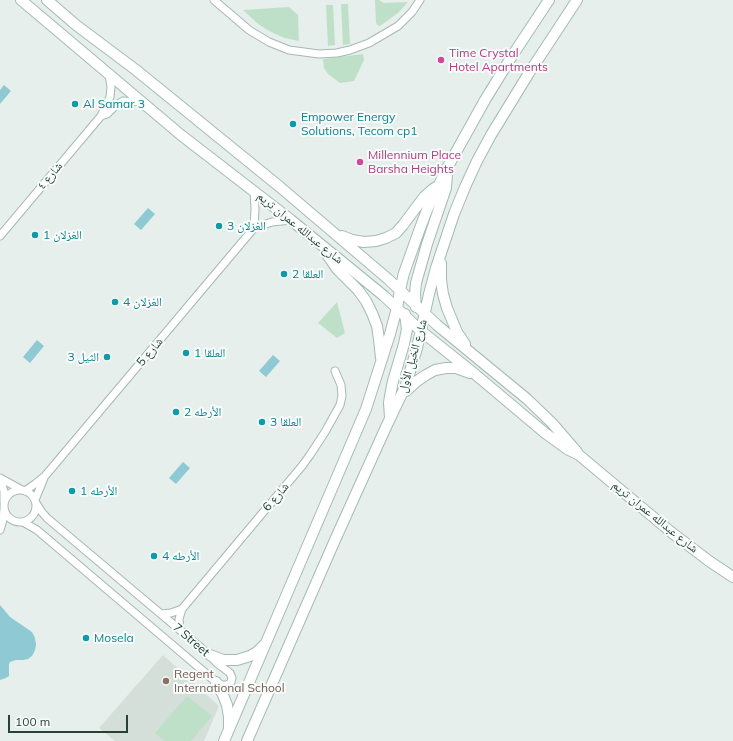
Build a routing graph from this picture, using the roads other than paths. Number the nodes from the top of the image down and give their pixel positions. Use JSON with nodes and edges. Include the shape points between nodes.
{"nodes":[{"id":1,"x":21,"y":0,"type":"edge"},
{"id":2,"x":47,"y":0,"type":"edge"},
{"id":3,"x":214,"y":0,"type":"edge"},
{"id":4,"x":420,"y":0,"type":"edge"},
{"id":5,"x":549,"y":0,"type":"edge"},
{"id":6,"x":577,"y":0,"type":"edge"},
{"id":7,"x":109,"y":74,"type":"junction"},
{"id":8,"x":143,"y":102,"type":"junction"},
{"id":9,"x":101,"y":116,"type":"junction"},
{"id":10,"x":446,"y":170,"type":"junction"},
{"id":11,"x":438,"y":186,"type":"junction"},
{"id":12,"x":254,"y":191,"type":"junction"},
{"id":13,"x":291,"y":220,"type":"junction"},
{"id":14,"x":254,"y":228,"type":"junction"},
{"id":15,"x":334,"y":233,"type":"junction"},
{"id":16,"x":0,"y":236,"type":"edge"},
{"id":17,"x":320,"y":245,"type":"junction"},
{"id":18,"x":441,"y":252,"type":"junction"},
{"id":19,"x":399,"y":292,"type":"junction"},
{"id":20,"x":416,"y":305,"type":"junction"},
{"id":21,"x":397,"y":308,"type":"junction"},
{"id":22,"x":425,"y":313,"type":"junction"},
{"id":23,"x":406,"y":318,"type":"junction"},
{"id":24,"x":422,"y":328,"type":"junction"},
{"id":25,"x":390,"y":334,"type":"junction"},
{"id":26,"x":403,"y":347,"type":"junction"},
{"id":27,"x":472,"y":354,"type":"junction"},
{"id":28,"x":380,"y":365,"type":"junction"},
{"id":29,"x":335,"y":371,"type":"dead end"},
{"id":30,"x":476,"y":375,"type":"junction"},
{"id":31,"x":402,"y":396,"type":"junction"},
{"id":32,"x":390,"y":418,"type":"junction"},
{"id":33,"x":579,"y":455,"type":"junction"},
{"id":34,"x":45,"y":476,"type":"junction"},
{"id":35,"x":0,"y":479,"type":"edge"},
{"id":36,"x":24,"y":490,"type":"junction"},
{"id":37,"x":36,"y":502,"type":"junction"},
{"id":38,"x":4,"y":507,"type":"junction"},
{"id":39,"x":22,"y":522,"type":"junction"},
{"id":40,"x":0,"y":530,"type":"edge"},
{"id":41,"x":733,"y":577,"type":"edge"},
{"id":42,"x":182,"y":609,"type":"junction"},
{"id":43,"x":161,"y":614,"type":"junction"},
{"id":44,"x":180,"y":630,"type":"junction"},
{"id":45,"x":266,"y":642,"type":"junction"},
{"id":46,"x":210,"y":655,"type":"junction"},
{"id":47,"x":216,"y":682,"type":"junction"},
{"id":48,"x":229,"y":730,"type":"junction"},
{"id":49,"x":224,"y":741,"type":"edge"},
{"id":50,"x":248,"y":741,"type":"edge"}],
"edges":[{"from":1,"to":7,"type":"main road","name":"شارع عبدالله عمران تريم"},
{"from":2,"to":15,"type":"main road","name":"شارع عبدالله عمران تريم"},
{"from":3,"to":4,"type":"street","via":[[249,30],[269,42],[289,50],[319,54],[337,53],[369,43],[398,26]]},
{"from":5,"to":10,"type":"main road","via":[[485,100]]},
{"from":6,"to":18,"type":"main road","name":"شارع الخيل الأول","via":[[491,135],[465,187]]},
{"from":7,"to":8,"type":"main road","name":"شارع عبدالله عمران تريم"},
{"from":7,"to":9,"type":"street","name":"شارع ٤","via":[[110,97]]},
{"from":8,"to":9,"type":"street","name":"شارع ٤","via":[[123,101]]},
{"from":8,"to":12,"type":"main road","name":"شارع عبدالله عمران تريم"},
{"from":9,"to":16,"type":"street","name":"شارع ٤"},
{"from":10,"to":11,"type":"main road"},
{"from":10,"to":20,"type":"main road","via":[[446,188],[416,283]]},
{"from":11,"to":15,"type":"main road","via":[[428,192],[403,225],[386,238],[364,242]]},
{"from":11,"to":19,"type":"main road","via":[[411,252]]},
{"from":12,"to":13,"type":"main road","name":"شارع عبدالله عمران تريم"},
{"from":12,"to":14,"type":"street"},
{"from":13,"to":14,"type":"street","via":[[272,222]]},
{"from":13,"to":17,"type":"main road","name":"شارع عبدالله عمران تريم"},
{"from":14,"to":34,"type":"street","name":"شارع 5"},
{"from":15,"to":19,"type":"main road","name":"شارع عبدالله عمران تريم","via":[[388,279]]},
{"from":17,"to":21,"type":"main road","name":"شارع عبدالله عمران تريم"},
{"from":17,"to":28,"type":"main road","via":[[332,263],[366,301],[380,339]]},
{"from":18,"to":22,"type":"main road","name":"شارع الخيل الأول"},
{"from":18,"to":27,"type":"main road","via":[[441,280],[447,308]]},
{"from":19,"to":20,"type":"main road","name":"شارع عبدالله عمران تريم"},
{"from":19,"to":21,"type":"main road"},
{"from":19,"to":23,"type":"main road"},
{"from":20,"to":22,"type":"main road","name":"شارع عبدالله عمران تريم"},
{"from":20,"to":24,"type":"main road"},
{"from":21,"to":23,"type":"main road","name":"شارع عبدالله عمران تريم"},
{"from":21,"to":25,"type":"main road"},
{"from":22,"to":24,"type":"main road","name":"شارع الخيل الأول"},
{"from":22,"to":27,"type":"main road","name":"شارع عبدالله عمران تريم"},
{"from":23,"to":24,"type":"main road","name":"شارع عبدالله عمران تريم"},
{"from":23,"to":26,"type":"main road","via":[[407,329]]},
{"from":24,"to":30,"type":"main road","name":"شارع عبدالله عمران تريم"},
{"from":24,"to":31,"type":"main road","name":"شارع الخيل الأول"},
{"from":25,"to":26,"type":"main road","via":[[396,328],[403,330]]},
{"from":25,"to":28,"type":"main road"},
{"from":26,"to":32,"type":"main road","via":[[391,388]]},
{"from":27,"to":33,"type":"main road","name":"شارع عبدالله عمران تريم","via":[[540,411]]},
{"from":28,"to":45,"type":"main road","via":[[366,409]]},
{"from":29,"to":42,"type":"street","name":"شارع 6","via":[[342,390],[341,401],[318,444]]},
{"from":30,"to":31,"type":"main road","via":[[456,368],[435,370],[417,381]]},
{"from":30,"to":33,"type":"main road","name":"شارع عبدالله عمران تريم","via":[[545,433]]},
{"from":31,"to":32,"type":"main road","name":"شارع الخيل الأول"},
{"from":32,"to":50,"type":"main road","name":"شارع الخيل الأول"},
{"from":33,"to":41,"type":"main road","name":"شارع عبدالله عمران تريم","via":[[671,532]]},
{"from":34,"to":36,"type":"street","name":"شارع 5"},
{"from":34,"to":37,"type":"street","name":"شارع 5"},
{"from":35,"to":36,"type":"street"},
{"from":35,"to":38,"type":"street","via":[[4,491]]},
{"from":36,"to":37,"type":"street","via":[[31,494]]},
{"from":36,"to":38,"type":"street","via":[[17,490],[8,495]]},
{"from":37,"to":39,"type":"street","via":[[32,518]]},
{"from":37,"to":43,"type":"street","name":"7 Street","via":[[47,518]]},
{"from":38,"to":39,"type":"street","via":[[8,517],[16,522]]},
{"from":38,"to":40,"type":"street"},
{"from":39,"to":40,"type":"street"},
{"from":39,"to":47,"type":"street","name":"7 Street","via":[[37,530]]},
{"from":42,"to":43,"type":"street"},
{"from":42,"to":44,"type":"street","via":[[179,619]]},
{"from":43,"to":44,"type":"street","name":"7 Street"},
{"from":44,"to":46,"type":"street","name":"7 Street"},
{"from":45,"to":46,"type":"main road","via":[[257,652],[244,659],[223,660]]},
{"from":45,"to":48,"type":"main road"},
{"from":46,"to":47,"type":"street","name":"7 Street","via":[[232,676],[229,684],[222,685]]},
{"from":47,"to":48,"type":"main road","via":[[227,705]]},
{"from":48,"to":49,"type":"main road"}]}
